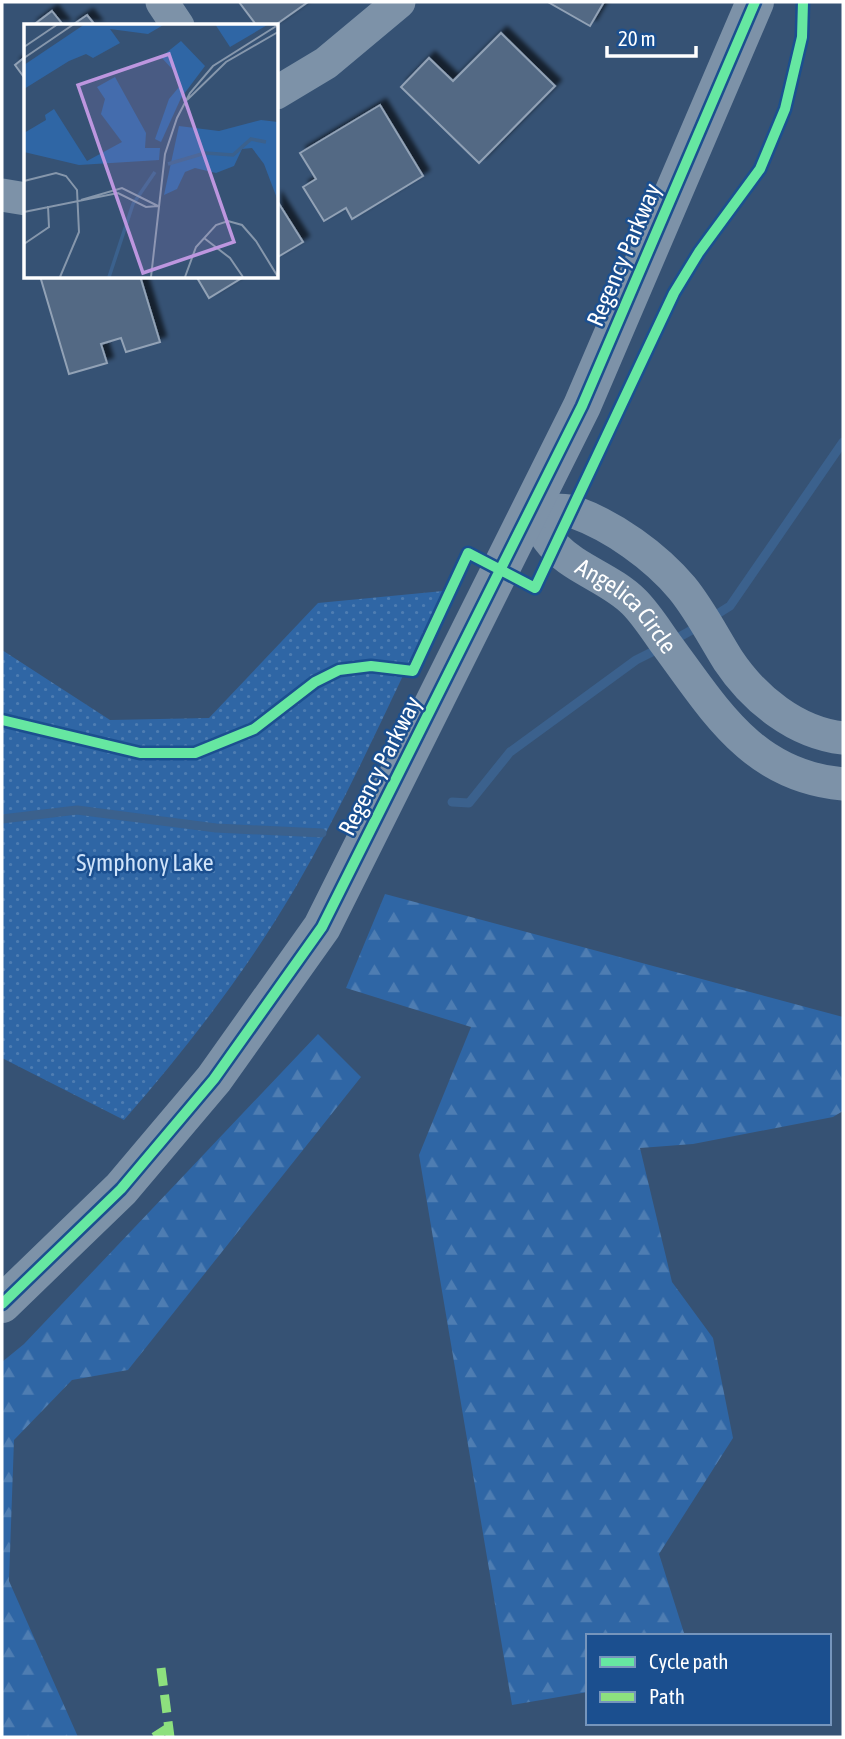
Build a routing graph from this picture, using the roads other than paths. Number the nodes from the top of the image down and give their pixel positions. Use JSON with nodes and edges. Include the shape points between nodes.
{"nodes":[{"id":1,"x":162,"y":2,"type":"edge"},
{"id":2,"x":399,"y":2,"type":"edge"},
{"id":3,"x":755,"y":2,"type":"edge"},
{"id":4,"x":177,"y":24,"type":"edge"},
{"id":5,"x":278,"y":92,"type":"edge"},
{"id":6,"x":2,"y":195,"type":"edge"},
{"id":7,"x":24,"y":199,"type":"edge"},
{"id":8,"x":531,"y":512,"type":"junction"},
{"id":9,"x":843,"y":738,"type":"edge"},
{"id":10,"x":843,"y":784,"type":"edge"},
{"id":11,"x":8,"y":1296,"type":"edge"}],
"edges":[{"from":1,"to":4,"type":"street"},
{"from":2,"to":5,"type":"street","via":[[326,63]]},
{"from":3,"to":8,"type":"street","name":"Regency Parkway","via":[[582,406]]},
{"from":6,"to":7,"type":"street"},
{"from":8,"to":9,"type":"street","name":"Angelica Circle","via":[[572,511],[632,543],[682,588],[730,663],[792,723]]},
{"from":8,"to":10,"type":"street","name":"Angelica Circle","via":[[555,548],[635,603],[726,726],[757,753],[799,773]]},
{"from":8,"to":11,"type":"street","name":"Regency Parkway","via":[[321,927],[214,1079],[121,1189]]}]}
